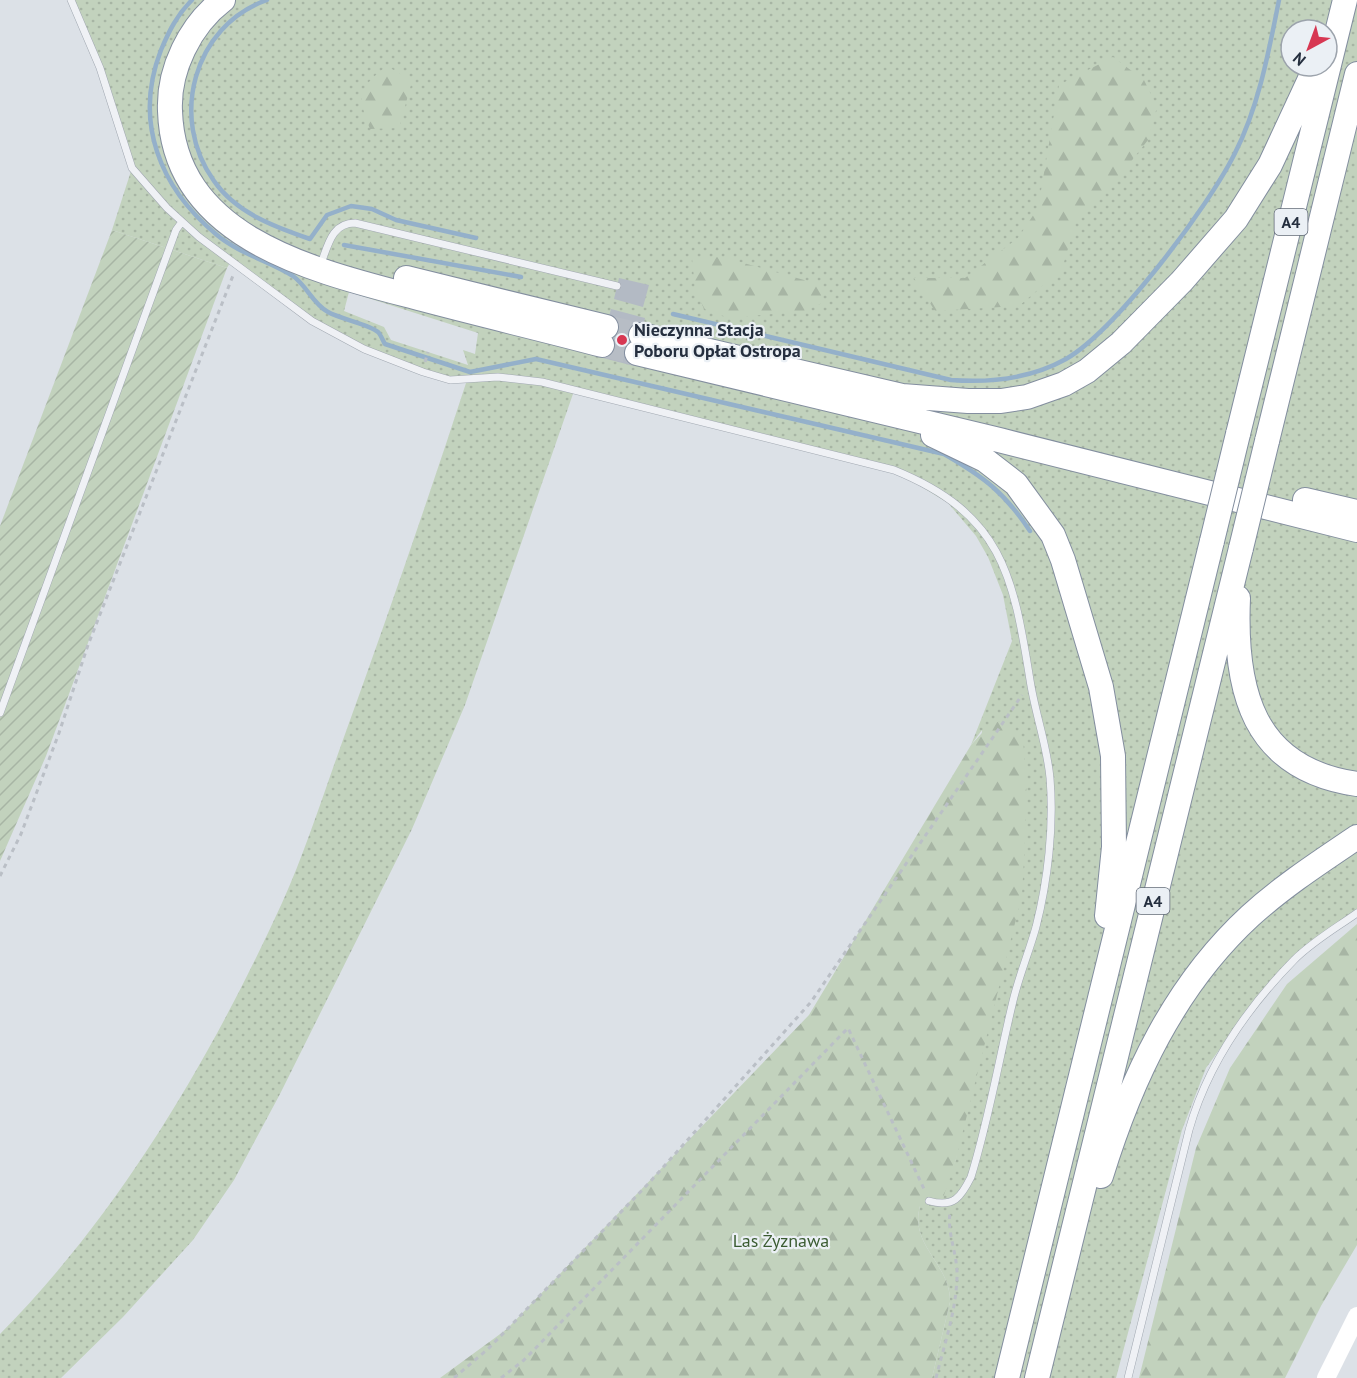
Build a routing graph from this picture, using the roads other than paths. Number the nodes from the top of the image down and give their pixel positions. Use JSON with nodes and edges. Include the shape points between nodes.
{"nodes":[{"id":1,"x":71,"y":0,"type":"edge"},
{"id":2,"x":223,"y":0,"type":"edge"},
{"id":3,"x":1344,"y":5,"type":"edge"},
{"id":4,"x":1357,"y":74,"type":"edge"},
{"id":5,"x":1310,"y":78,"type":"edge"},
{"id":6,"x":181,"y":223,"type":"junction"},
{"id":7,"x":247,"y":237,"type":"junction"},
{"id":8,"x":323,"y":258,"type":"junction"},
{"id":9,"x":617,"y":286,"type":"dead end"},
{"id":10,"x":902,"y":396,"type":"junction"},
{"id":11,"x":885,"y":413,"type":"junction"},
{"id":12,"x":1357,"y":512,"type":"edge"},
{"id":13,"x":1357,"y":530,"type":"edge"},
{"id":14,"x":1241,"y":548,"type":"junction"},
{"id":15,"x":0,"y":713,"type":"edge"},
{"id":16,"x":1357,"y":784,"type":"edge"},
{"id":17,"x":1357,"y":837,"type":"edge"},
{"id":18,"x":1357,"y":913,"type":"edge"},
{"id":19,"x":1100,"y":996,"type":"junction"},
{"id":20,"x":929,"y":1201,"type":"road end"},
{"id":21,"x":1067,"y":1255,"type":"junction"},
{"id":22,"x":1357,"y":1316,"type":"edge"},
{"id":23,"x":1007,"y":1378,"type":"edge"},
{"id":24,"x":1037,"y":1378,"type":"edge"},
{"id":25,"x":1128,"y":1378,"type":"edge"},
{"id":26,"x":1326,"y":1378,"type":"edge"}],
"edges":[{"from":1,"to":6,"type":"lane","via":[[100,68],[132,168]]},
{"from":2,"to":7,"type":"highway","via":[[204,18],[185,47],[172,86],[170,124],[188,180],[211,207]]},
{"from":3,"to":19,"type":"highway","number":"A4","bridge":true},
{"from":4,"to":14,"type":"highway","number":"A4","bridge":true},
{"from":5,"to":10,"type":"highway","via":[[1270,165],[1236,219],[1167,297],[1100,362],[1064,384],[1014,399],[968,402]]},
{"from":6,"to":15,"type":"lane"},
{"from":6,"to":20,"type":"lane","via":[[312,321],[364,349],[450,380],[498,377],[542,382],[894,471],[950,498],[988,539],[1015,598],[1050,778],[1044,890],[1014,998],[978,1155],[962,1195],[952,1202]]},
{"from":7,"to":8,"type":"highway"},
{"from":7,"to":8,"type":"highway","via":[[281,256],[340,276],[604,336]]},
{"from":8,"to":9,"type":"lane","via":[[335,231],[355,223]]},
{"from":10,"to":11,"type":"highway","via":[[639,344]]},
{"from":10,"to":12,"type":"highway","via":[[941,411]]},
{"from":11,"to":13,"type":"highway"},
{"from":11,"to":19,"type":"highway","via":[[1002,472],[1029,500],[1053,535],[1063,560],[1101,687],[1113,756],[1114,847]]},
{"from":14,"to":16,"type":"highway","via":[[1237,625],[1242,681],[1253,716],[1266,736],[1298,765],[1336,781]]},
{"from":14,"to":21,"type":"highway","number":"A4"},
{"from":17,"to":21,"type":"highway","via":[[1286,886],[1252,915],[1219,948],[1187,989],[1138,1076]]},
{"from":18,"to":25,"type":"lane","via":[[1294,960],[1214,1064],[1197,1100]]},
{"from":19,"to":23,"type":"highway","number":"A4"},
{"from":21,"to":24,"type":"highway","number":"A4"},
{"from":22,"to":26,"type":"main road"}]}
